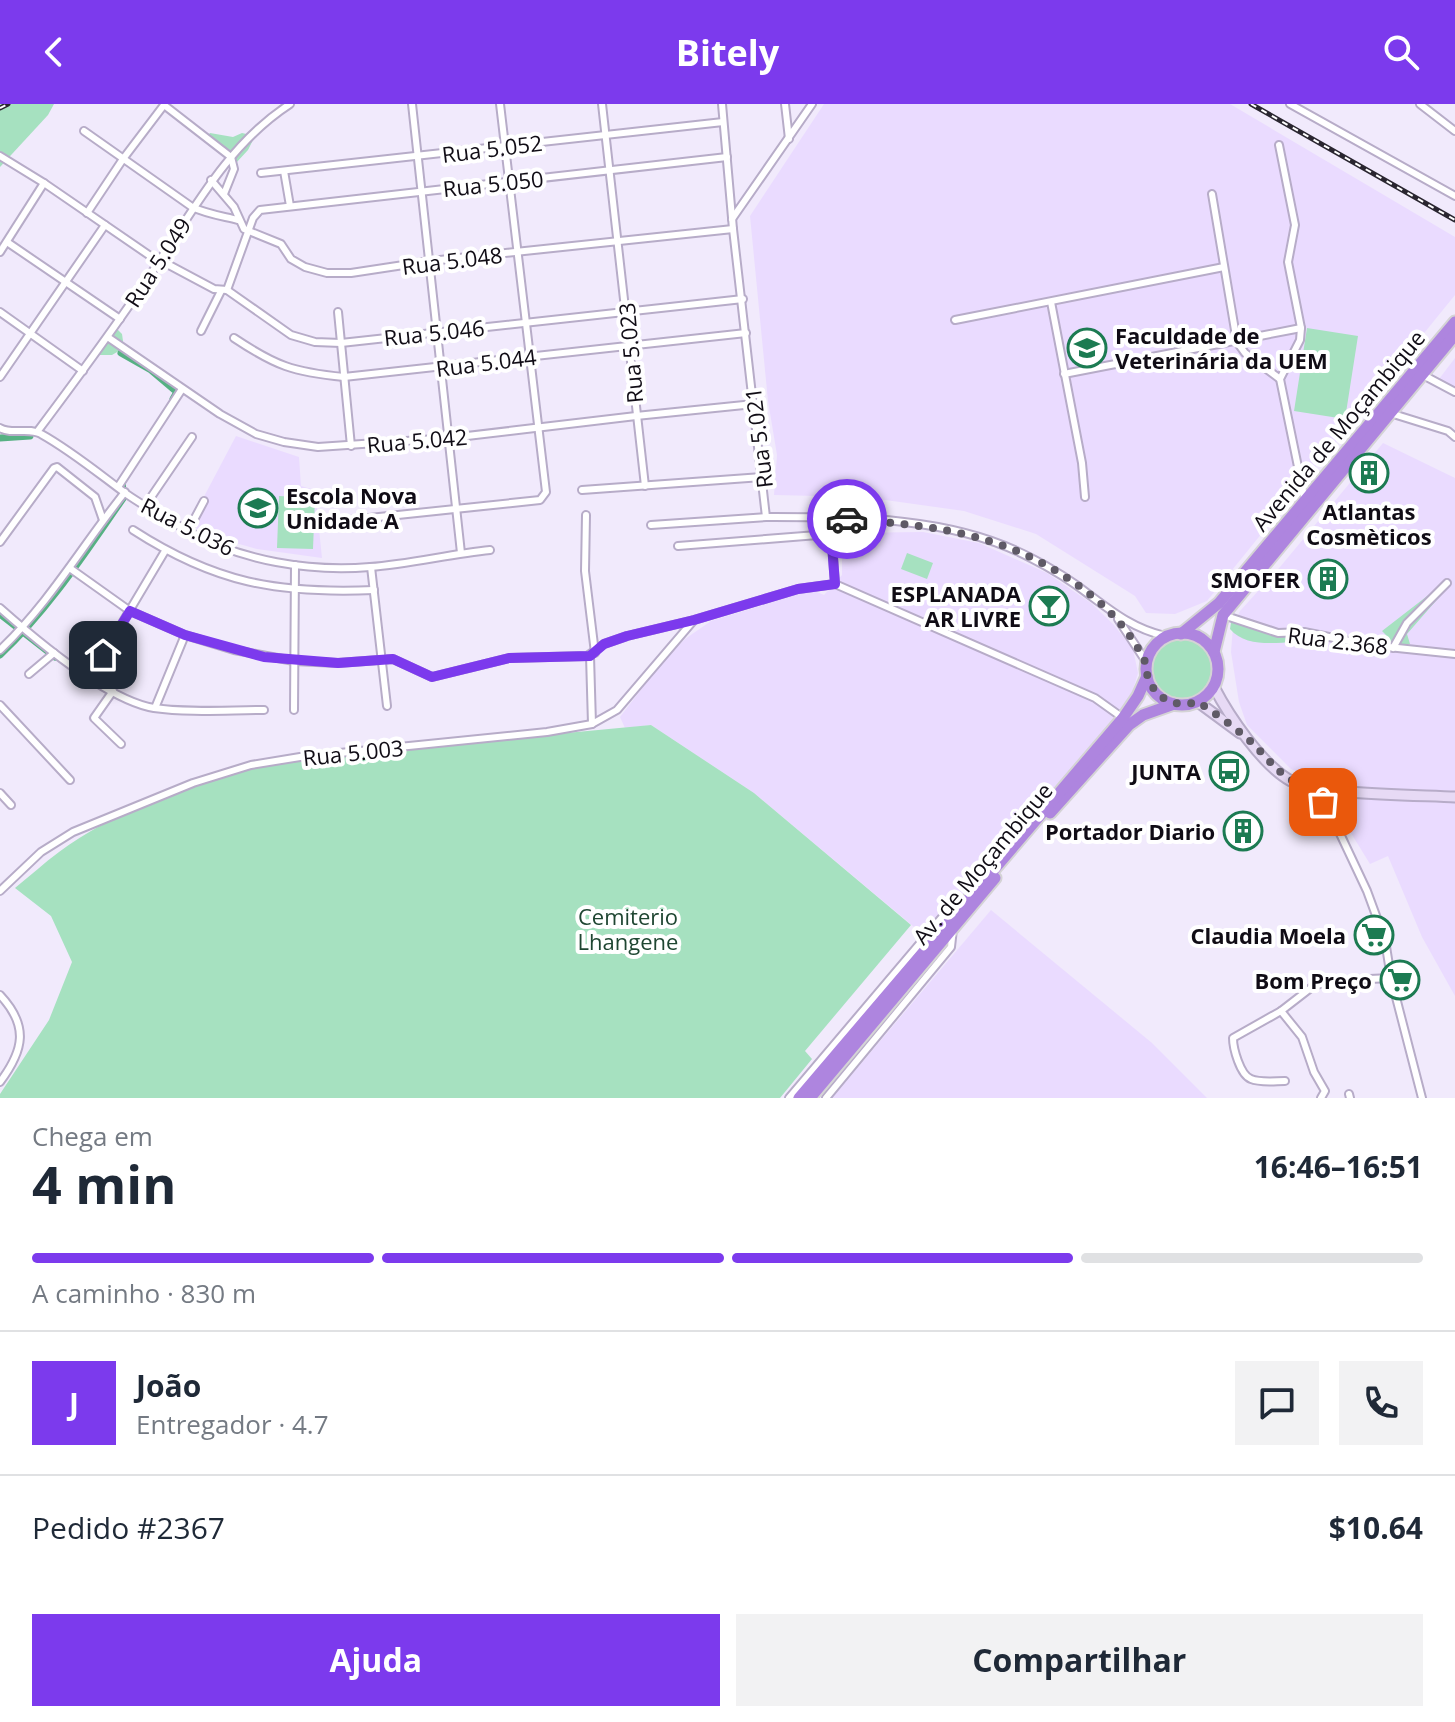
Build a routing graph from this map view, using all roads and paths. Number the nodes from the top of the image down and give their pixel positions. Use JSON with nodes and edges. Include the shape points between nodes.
{"nodes":[{"id":1,"x":290,"y":104,"type":"edge"},
{"id":2,"x":412,"y":104,"type":"edge"},
{"id":3,"x":500,"y":104,"type":"edge"},
{"id":4,"x":602,"y":104,"type":"edge"},
{"id":5,"x":722,"y":104,"type":"edge"},
{"id":6,"x":785,"y":104,"type":"edge"},
{"id":7,"x":812,"y":104,"type":"edge"},
{"id":8,"x":1290,"y":104,"type":"edge"},
{"id":9,"x":1420,"y":104,"type":"edge"},
{"id":10,"x":164,"y":105,"type":"edge"},
{"id":11,"x":723,"y":122,"type":"junction"},
{"id":12,"x":1454,"y":128,"type":"edge"},
{"id":13,"x":84,"y":131,"type":"dead end"},
{"id":14,"x":606,"y":134,"type":"junction"},
{"id":15,"x":789,"y":139,"type":"junction"},
{"id":16,"x":1279,"y":145,"type":"dead end"},
{"id":17,"x":505,"y":146,"type":"junction"},
{"id":18,"x":0,"y":156,"type":"edge"},
{"id":19,"x":231,"y":157,"type":"junction"},
{"id":20,"x":418,"y":157,"type":"junction"},
{"id":21,"x":727,"y":157,"type":"junction"},
{"id":22,"x":123,"y":159,"type":"junction"},
{"id":23,"x":612,"y":170,"type":"junction"},
{"id":24,"x":284,"y":171,"type":"junction"},
{"id":25,"x":261,"y":173,"type":"dead end"},
{"id":26,"x":211,"y":180,"type":"junction"},
{"id":27,"x":510,"y":181,"type":"junction"},
{"id":28,"x":44,"y":183,"type":"junction"},
{"id":29,"x":422,"y":190,"type":"junction"},
{"id":30,"x":224,"y":194,"type":"junction"},
{"id":31,"x":1212,"y":194,"type":"dead end"},
{"id":32,"x":1455,"y":196,"type":"edge"},
{"id":33,"x":290,"y":206,"type":"junction"},
{"id":34,"x":192,"y":207,"type":"junction"},
{"id":35,"x":87,"y":213,"type":"junction"},
{"id":36,"x":732,"y":219,"type":"junction"},
{"id":37,"x":238,"y":220,"type":"junction"},
{"id":38,"x":105,"y":225,"type":"junction"},
{"id":39,"x":733,"y":229,"type":"junction"},
{"id":40,"x":249,"y":232,"type":"junction"},
{"id":41,"x":619,"y":240,"type":"junction"},
{"id":42,"x":7,"y":242,"type":"junction"},
{"id":43,"x":0,"y":252,"type":"edge"},
{"id":44,"x":518,"y":252,"type":"junction"},
{"id":45,"x":430,"y":261,"type":"junction"},
{"id":46,"x":159,"y":262,"type":"junction"},
{"id":47,"x":169,"y":265,"type":"dead end"},
{"id":48,"x":1224,"y":267,"type":"junction"},
{"id":49,"x":65,"y":282,"type":"junction"},
{"id":50,"x":224,"y":290,"type":"junction"},
{"id":51,"x":743,"y":299,"type":"junction"},
{"id":52,"x":1051,"y":302,"type":"junction"},
{"id":53,"x":627,"y":311,"type":"junction"},
{"id":54,"x":0,"y":312,"type":"edge"},
{"id":55,"x":338,"y":312,"type":"dead end"},
{"id":56,"x":120,"y":319,"type":"junction"},
{"id":57,"x":955,"y":320,"type":"dead end"},
{"id":58,"x":526,"y":322,"type":"junction"},
{"id":59,"x":1455,"y":322,"type":"edge"},
{"id":60,"x":1301,"y":328,"type":"junction"},
{"id":61,"x":201,"y":331,"type":"dead end"},
{"id":62,"x":437,"y":331,"type":"junction"},
{"id":63,"x":746,"y":333,"type":"junction"},
{"id":64,"x":30,"y":334,"type":"junction"},
{"id":65,"x":1455,"y":335,"type":"edge"},
{"id":66,"x":109,"y":338,"type":"junction"},
{"id":67,"x":234,"y":338,"type":"dead end"},
{"id":68,"x":1237,"y":342,"type":"junction"},
{"id":69,"x":341,"y":343,"type":"junction"},
{"id":70,"x":629,"y":345,"type":"junction"},
{"id":71,"x":529,"y":356,"type":"junction"},
{"id":72,"x":442,"y":367,"type":"junction"},
{"id":73,"x":83,"y":371,"type":"junction"},
{"id":74,"x":1064,"y":374,"type":"junction"},
{"id":75,"x":1422,"y":375,"type":"junction"},
{"id":76,"x":0,"y":377,"type":"edge"},
{"id":77,"x":344,"y":377,"type":"junction"},
{"id":78,"x":1280,"y":379,"type":"junction"},
{"id":79,"x":182,"y":389,"type":"junction"},
{"id":80,"x":1455,"y":392,"type":"edge"},
{"id":81,"x":754,"y":404,"type":"junction"},
{"id":82,"x":1390,"y":413,"type":"junction"},
{"id":83,"x":636,"y":416,"type":"junction"},
{"id":84,"x":539,"y":428,"type":"junction"},
{"id":85,"x":1,"y":431,"type":"edge"},
{"id":86,"x":37,"y":432,"type":"junction"},
{"id":87,"x":192,"y":437,"type":"dead end"},
{"id":88,"x":1455,"y":437,"type":"edge"},
{"id":89,"x":450,"y":438,"type":"junction"},
{"id":90,"x":351,"y":446,"type":"junction"},
{"id":91,"x":762,"y":477,"type":"junction"},
{"id":92,"x":645,"y":486,"type":"junction"},
{"id":93,"x":118,"y":487,"type":"junction"},
{"id":94,"x":582,"y":490,"type":"dead end"},
{"id":95,"x":125,"y":492,"type":"junction"},
{"id":96,"x":1085,"y":497,"type":"dead end"},
{"id":97,"x":204,"y":501,"type":"dead end"},
{"id":98,"x":1305,"y":501,"type":"junction"},
{"id":99,"x":145,"y":506,"type":"junction"},
{"id":100,"x":458,"y":509,"type":"junction"},
{"id":101,"x":586,"y":515,"type":"dead end"},
{"id":102,"x":766,"y":517,"type":"junction"},
{"id":103,"x":830,"y":518,"type":"junction"},
{"id":104,"x":103,"y":520,"type":"junction"},
{"id":105,"x":322,"y":523,"type":"dead end"},
{"id":106,"x":651,"y":525,"type":"dead end"},
{"id":107,"x":133,"y":530,"type":"dead end"},
{"id":108,"x":188,"y":531,"type":"junction"},
{"id":109,"x":830,"y":534,"type":"junction"},
{"id":110,"x":0,"y":542,"type":"edge"},
{"id":111,"x":678,"y":546,"type":"dead end"},
{"id":112,"x":490,"y":550,"type":"dead end"},
{"id":113,"x":165,"y":551,"type":"junction"},
{"id":114,"x":461,"y":553,"type":"junction"},
{"id":115,"x":295,"y":565,"type":"junction"},
{"id":116,"x":371,"y":567,"type":"junction"},
{"id":117,"x":71,"y":569,"type":"junction"},
{"id":118,"x":1447,"y":583,"type":"dead end"},
{"id":119,"x":835,"y":584,"type":"junction"},
{"id":120,"x":374,"y":590,"type":"junction"},
{"id":121,"x":294,"y":591,"type":"junction"},
{"id":122,"x":0,"y":608,"type":"edge"},
{"id":123,"x":130,"y":611,"type":"junction"},
{"id":124,"x":1110,"y":611,"type":"junction"},
{"id":125,"x":1223,"y":615,"type":"junction"},
{"id":126,"x":694,"y":620,"type":"junction"},
{"id":127,"x":23,"y":628,"type":"junction"},
{"id":128,"x":1181,"y":634,"type":"junction"},
{"id":129,"x":185,"y":635,"type":"junction"},
{"id":130,"x":1165,"y":636,"type":"junction"},
{"id":131,"x":1393,"y":648,"type":"junction"},
{"id":132,"x":0,"y":650,"type":"edge"},
{"id":133,"x":1214,"y":652,"type":"junction"},
{"id":134,"x":54,"y":653,"type":"junction"},
{"id":135,"x":593,"y":654,"type":"junction"},
{"id":136,"x":1455,"y":654,"type":"edge"},
{"id":137,"x":382,"y":660,"type":"junction"},
{"id":138,"x":1145,"y":660,"type":"junction"},
{"id":139,"x":294,"y":661,"type":"junction"},
{"id":140,"x":29,"y":674,"type":"dead end"},
{"id":141,"x":1147,"y":676,"type":"junction"},
{"id":142,"x":90,"y":677,"type":"junction"},
{"id":143,"x":1214,"y":687,"type":"junction"},
{"id":144,"x":113,"y":691,"type":"junction"},
{"id":145,"x":1198,"y":702,"type":"junction"},
{"id":146,"x":1174,"y":704,"type":"junction"},
{"id":147,"x":0,"y":705,"type":"edge"},
{"id":148,"x":387,"y":706,"type":"dead end"},
{"id":149,"x":155,"y":708,"type":"junction"},
{"id":150,"x":264,"y":710,"type":"dead end"},
{"id":151,"x":294,"y":710,"type":"dead end"},
{"id":152,"x":1123,"y":718,"type":"junction"},
{"id":153,"x":592,"y":724,"type":"junction"},
{"id":154,"x":1249,"y":740,"type":"junction"},
{"id":155,"x":121,"y":744,"type":"dead end"},
{"id":156,"x":70,"y":780,"type":"dead end"},
{"id":157,"x":1319,"y":789,"type":"junction"},
{"id":158,"x":0,"y":793,"type":"edge"},
{"id":159,"x":1455,"y":797,"type":"edge"},
{"id":160,"x":11,"y":805,"type":"dead end"},
{"id":161,"x":0,"y":891,"type":"edge"},
{"id":162,"x":961,"y":907,"type":"junction"},
{"id":163,"x":953,"y":929,"type":"junction"},
{"id":164,"x":1392,"y":982,"type":"junction"},
{"id":165,"x":0,"y":995,"type":"edge"},
{"id":166,"x":1281,"y":1011,"type":"junction"},
{"id":167,"x":1285,"y":1081,"type":"dead end"},
{"id":168,"x":0,"y":1082,"type":"edge"},
{"id":169,"x":789,"y":1098,"type":"edge"},
{"id":170,"x":799,"y":1098,"type":"edge"},
{"id":171,"x":810,"y":1098,"type":"edge"},
{"id":172,"x":826,"y":1098,"type":"edge"},
{"id":173,"x":1321,"y":1098,"type":"edge"},
{"id":174,"x":1422,"y":1098,"type":"edge"}],
"edges":[{"from":1,"to":19,"type":"street","name":"Rua 5.049"},
{"from":2,"to":20,"type":"street"},
{"from":3,"to":17,"type":"street"},
{"from":4,"to":14,"type":"street","name":"Rua 5.023"},
{"from":5,"to":11,"type":"street","name":"Rua 5.021"},
{"from":6,"to":15,"type":"street"},
{"from":7,"to":15,"type":"street"},
{"from":8,"to":32,"type":"street"},
{"from":9,"to":12,"type":"street"},
{"from":10,"to":19,"type":"street"},
{"from":10,"to":22,"type":"street"},
{"from":11,"to":14,"type":"street","name":"Rua 5.052"},
{"from":11,"to":21,"type":"street","name":"Rua 5.021"},
{"from":13,"to":22,"type":"street"},
{"from":14,"to":17,"type":"street","name":"Rua 5.052"},
{"from":14,"to":23,"type":"street","name":"Rua 5.023"},
{"from":15,"to":36,"type":"street"},
{"from":16,"to":60,"type":"street","via":[[1295,225],[1288,262]]},
{"from":17,"to":20,"type":"street","name":"Rua 5.052"},
{"from":17,"to":27,"type":"street"},
{"from":18,"to":28,"type":"street"},
{"from":19,"to":26,"type":"street","name":"Rua 5.049"},
{"from":19,"to":30,"type":"street","via":[[234,169]]},
{"from":20,"to":24,"type":"street","name":"Rua 5.052"},
{"from":20,"to":29,"type":"street"},
{"from":21,"to":23,"type":"street","name":"Rua 5.050"},
{"from":21,"to":36,"type":"street","name":"Rua 5.021"},
{"from":22,"to":34,"type":"street"},
{"from":22,"to":35,"type":"street"},
{"from":23,"to":27,"type":"street","name":"Rua 5.050"},
{"from":23,"to":41,"type":"street","name":"Rua 5.023"},
{"from":24,"to":25,"type":"street","name":"Rua 5.052"},
{"from":24,"to":33,"type":"street"},
{"from":26,"to":30,"type":"street","name":"Rua 5.048"},
{"from":26,"to":34,"type":"street","name":"Rua 5.049"},
{"from":27,"to":29,"type":"street","name":"Rua 5.050"},
{"from":27,"to":44,"type":"street"},
{"from":28,"to":35,"type":"street"},
{"from":28,"to":42,"type":"street"},
{"from":29,"to":33,"type":"street","name":"Rua 5.050"},
{"from":29,"to":45,"type":"street"},
{"from":30,"to":37,"type":"street","name":"Rua 5.048"},
{"from":31,"to":48,"type":"street"},
{"from":33,"to":40,"type":"street","name":"Rua 5.050","via":[[260,210]]},
{"from":34,"to":37,"type":"street"},
{"from":34,"to":46,"type":"street","name":"Rua 5.049"},
{"from":35,"to":38,"type":"street"},
{"from":36,"to":39,"type":"street","name":"Rua 5.021"},
{"from":37,"to":40,"type":"street","name":"Rua 5.048"},
{"from":38,"to":46,"type":"street"},
{"from":38,"to":49,"type":"street"},
{"from":39,"to":41,"type":"street","name":"Rua 5.048"},
{"from":39,"to":51,"type":"street","name":"Rua 5.021"},
{"from":40,"to":45,"type":"street","name":"Rua 5.048","via":[[281,244],[288,257],[305,267],[327,273]]},
{"from":40,"to":50,"type":"street"},
{"from":41,"to":44,"type":"street","name":"Rua 5.048"},
{"from":41,"to":53,"type":"street","name":"Rua 5.023"},
{"from":42,"to":43,"type":"street"},
{"from":42,"to":49,"type":"street"},
{"from":44,"to":45,"type":"street","name":"Rua 5.048"},
{"from":44,"to":58,"type":"street"},
{"from":45,"to":62,"type":"street"},
{"from":46,"to":56,"type":"street","name":"Rua 5.049"},
{"from":47,"to":50,"type":"street","name":"Rua 5.046"},
{"from":48,"to":52,"type":"street"},
{"from":48,"to":68,"type":"street"},
{"from":49,"to":56,"type":"street"},
{"from":49,"to":64,"type":"street"},
{"from":50,"to":61,"type":"street"},
{"from":50,"to":69,"type":"street","name":"Rua 5.046","via":[[291,335]]},
{"from":51,"to":53,"type":"street","name":"Rua 5.046"},
{"from":51,"to":63,"type":"street","name":"Rua 5.021"},
{"from":52,"to":57,"type":"street"},
{"from":52,"to":74,"type":"street"},
{"from":53,"to":58,"type":"street","name":"Rua 5.046"},
{"from":53,"to":70,"type":"street","name":"Rua 5.023"},
{"from":54,"to":64,"type":"street"},
{"from":55,"to":69,"type":"street"},
{"from":56,"to":66,"type":"street","name":"Rua 5.049"},
{"from":58,"to":62,"type":"street","name":"Rua 5.046"},
{"from":58,"to":71,"type":"street"},
{"from":59,"to":98,"type":"highway","name":"Avenida de Moçambique"},
{"from":60,"to":68,"type":"street"},
{"from":60,"to":78,"type":"street"},
{"from":62,"to":69,"type":"street","name":"Rua 5.046"},
{"from":62,"to":72,"type":"street"},
{"from":63,"to":70,"type":"street","name":"Rua 5.044"},
{"from":63,"to":81,"type":"street","name":"Rua 5.021"},
{"from":64,"to":73,"type":"street"},
{"from":64,"to":76,"type":"street"},
{"from":65,"to":75,"type":"highway"},
{"from":66,"to":73,"type":"street","name":"Rua 5.049"},
{"from":66,"to":79,"type":"street","name":"Rua 5.042"},
{"from":67,"to":77,"type":"street","name":"Rua 5.044","via":[[282,367]]},
{"from":68,"to":74,"type":"street"},
{"from":68,"to":78,"type":"street"},
{"from":69,"to":77,"type":"street"},
{"from":70,"to":71,"type":"street","name":"Rua 5.044"},
{"from":70,"to":83,"type":"street","name":"Rua 5.023"},
{"from":71,"to":72,"type":"street","name":"Rua 5.044"},
{"from":71,"to":84,"type":"street"},
{"from":72,"to":77,"type":"street","name":"Rua 5.044"},
{"from":72,"to":89,"type":"street"},
{"from":73,"to":86,"type":"street","name":"Rua 5.049"},
{"from":74,"to":96,"type":"street"},
{"from":75,"to":80,"type":"street"},
{"from":75,"to":82,"type":"highway"},
{"from":77,"to":90,"type":"street"},
{"from":78,"to":98,"type":"street"},
{"from":79,"to":90,"type":"street","name":"Rua 5.042","via":[[256,434],[307,445]]},
{"from":79,"to":93,"type":"street"},
{"from":81,"to":83,"type":"street","name":"Rua 5.042"},
{"from":81,"to":91,"type":"street","name":"Rua 5.021"},
{"from":82,"to":88,"type":"street"},
{"from":82,"to":125,"type":"highway"},
{"from":83,"to":84,"type":"street","name":"Rua 5.042"},
{"from":83,"to":92,"type":"street","name":"Rua 5.023"},
{"from":84,"to":89,"type":"street","name":"Rua 5.042"},
{"from":84,"to":100,"type":"street","via":[[543,498]]},
{"from":85,"to":86,"type":"street"},
{"from":86,"to":93,"type":"street","name":"Rua 5.036"},
{"from":87,"to":99,"type":"street"},
{"from":89,"to":90,"type":"street","name":"Rua 5.042"},
{"from":89,"to":100,"type":"street"},
{"from":91,"to":92,"type":"street"},
{"from":91,"to":102,"type":"street","name":"Rua 5.021"},
{"from":92,"to":94,"type":"street"},
{"from":93,"to":95,"type":"street","name":"Rua 5.036"},
{"from":95,"to":99,"type":"street","name":"Rua 5.036"},
{"from":95,"to":104,"type":"street"},
{"from":97,"to":108,"type":"street"},
{"from":98,"to":128,"type":"highway","name":"Avenida de Moçambique","via":[[1209,613]]},
{"from":99,"to":108,"type":"street","name":"Rua 5.036"},
{"from":100,"to":105,"type":"street"},
{"from":100,"to":114,"type":"street"},
{"from":101,"to":135,"type":"street"},
{"from":102,"to":103,"type":"street","name":"Rua 5.021"},
{"from":102,"to":106,"type":"street"},
{"from":103,"to":109,"type":"street"},
{"from":103,"to":124,"type":"street","name":"Rua 5.021","via":[[940,527],[995,543],[1066,578]]},
{"from":104,"to":110,"type":"street","via":[[95,497],[57,467]]},
{"from":104,"to":117,"type":"street"},
{"from":107,"to":113,"type":"street"},
{"from":108,"to":115,"type":"street","name":"Rua 5.036","via":[[247,556]]},
{"from":109,"to":111,"type":"street"},
{"from":109,"to":119,"type":"street"},
{"from":112,"to":114,"type":"street","name":"Rua 5.036"},
{"from":113,"to":121,"type":"street","via":[[209,571]]},
{"from":113,"to":123,"type":"street"},
{"from":114,"to":116,"type":"street","name":"Rua 5.036"},
{"from":115,"to":116,"type":"street","name":"Rua 5.036"},
{"from":115,"to":121,"type":"street"},
{"from":116,"to":120,"type":"street"},
{"from":117,"to":123,"type":"street"},
{"from":117,"to":127,"type":"street"},
{"from":118,"to":131,"type":"street","via":[[1407,623]]},
{"from":119,"to":126,"type":"street","via":[[798,589]]},
{"from":119,"to":152,"type":"street","via":[[1095,698]]},
{"from":120,"to":121,"type":"street"},
{"from":120,"to":137,"type":"street"},
{"from":121,"to":139,"type":"street"},
{"from":122,"to":127,"type":"street"},
{"from":123,"to":129,"type":"street"},
{"from":123,"to":142,"type":"street"},
{"from":124,"to":130,"type":"street","via":[[1133,626]]},
{"from":124,"to":138,"type":"street"},
{"from":125,"to":131,"type":"street","name":"Rua 2.368","via":[[1278,633],[1304,632]]},
{"from":125,"to":133,"type":"highway"},
{"from":126,"to":135,"type":"street","via":[[627,636]]},
{"from":126,"to":153,"type":"street","name":"Rua 5.003","via":[[617,710]]},
{"from":127,"to":132,"type":"street"},
{"from":127,"to":134,"type":"street"},
{"from":128,"to":130,"type":"highway"},
{"from":128,"to":133,"type":"highway","via":[[1200,638]]},
{"from":129,"to":139,"type":"street"},
{"from":129,"to":149,"type":"street"},
{"from":130,"to":138,"type":"highway"},
{"from":131,"to":136,"type":"street","name":"Rua 2.368"},
{"from":133,"to":143,"type":"highway"},
{"from":134,"to":140,"type":"street"},
{"from":134,"to":142,"type":"street"},
{"from":135,"to":137,"type":"street","via":[[509,658],[432,677],[402,661]]},
{"from":135,"to":153,"type":"street"},
{"from":137,"to":139,"type":"street"},
{"from":137,"to":148,"type":"street"},
{"from":138,"to":141,"type":"highway"},
{"from":139,"to":151,"type":"street"},
{"from":141,"to":146,"type":"highway","via":[[1156,694]]},
{"from":141,"to":152,"type":"highway","name":"Av. de Moçambique"},
{"from":142,"to":144,"type":"street"},
{"from":143,"to":145,"type":"highway"},
{"from":143,"to":154,"type":"street"},
{"from":144,"to":149,"type":"street"},
{"from":144,"to":155,"type":"street","via":[[94,718]]},
{"from":145,"to":146,"type":"highway"},
{"from":145,"to":154,"type":"street"},
{"from":146,"to":163,"type":"highway","name":"Av. de Moçambique","via":[[1129,725]]},
{"from":147,"to":156,"type":"street"},
{"from":149,"to":150,"type":"street"},
{"from":152,"to":162,"type":"highway","name":"Av. de Moçambique"},
{"from":153,"to":161,"type":"street","name":"Rua 5.003","via":[[240,768],[73,832],[41,852]]},
{"from":154,"to":157,"type":"street","via":[[1280,774]]},
{"from":157,"to":159,"type":"street"},
{"from":157,"to":164,"type":"street","via":[[1367,891],[1385,940]]},
{"from":158,"to":160,"type":"street"},
{"from":162,"to":169,"type":"street","via":[[944,915]]},
{"from":162,"to":170,"type":"highway","name":"Av. de Moçambique"},
{"from":163,"to":171,"type":"highway","name":"Av. de Moçambique"},
{"from":163,"to":172,"type":"street","via":[[947,953]]},
{"from":164,"to":166,"type":"street","via":[[1327,981]]},
{"from":164,"to":174,"type":"street"},
{"from":165,"to":168,"type":"street","via":[[14,1012],[21,1034],[19,1050]]},
{"from":166,"to":167,"type":"street","via":[[1232,1042],[1252,1080]]},
{"from":166,"to":173,"type":"street","via":[[1302,1037],[1325,1091]]}]}
